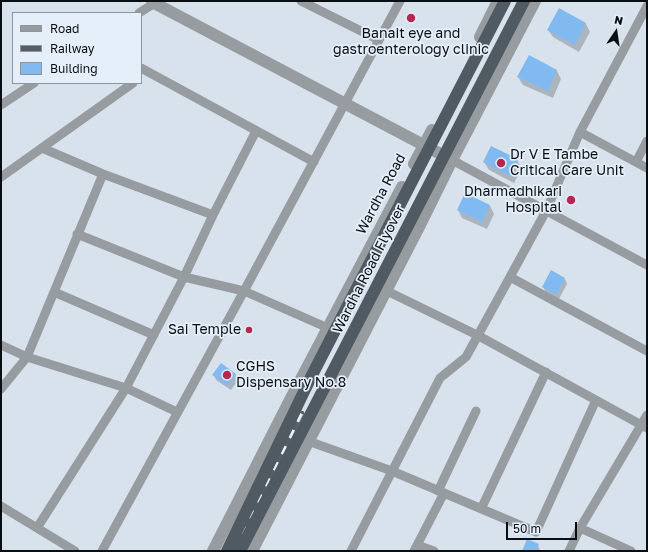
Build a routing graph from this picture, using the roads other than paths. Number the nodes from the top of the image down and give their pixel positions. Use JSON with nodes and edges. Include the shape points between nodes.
{"nodes":[{"id":1,"x":301,"y":1,"type":"edge"},
{"id":2,"x":400,"y":1,"type":"edge"},
{"id":3,"x":498,"y":1,"type":"edge"},
{"id":4,"x":505,"y":1,"type":"edge"},
{"id":5,"x":524,"y":1,"type":"edge"},
{"id":6,"x":535,"y":1,"type":"edge"},
{"id":7,"x":155,"y":2,"type":"edge"},
{"id":8,"x":647,"y":6,"type":"edge"},
{"id":9,"x":141,"y":12,"type":"edge"},
{"id":10,"x":379,"y":40,"type":"junction"},
{"id":11,"x":144,"y":73,"type":"edge"},
{"id":12,"x":32,"y":84,"type":"edge"},
{"id":13,"x":132,"y":84,"type":"edge"},
{"id":14,"x":1,"y":104,"type":"edge"},
{"id":15,"x":345,"y":104,"type":"junction"},
{"id":16,"x":256,"y":131,"type":"junction"},
{"id":17,"x":580,"y":132,"type":"junction"},
{"id":18,"x":647,"y":141,"type":"edge"},
{"id":19,"x":424,"y":146,"type":"junction"},
{"id":20,"x":42,"y":148,"type":"junction"},
{"id":21,"x":452,"y":160,"type":"junction"},
{"id":22,"x":314,"y":162,"type":"junction"},
{"id":23,"x":636,"y":162,"type":"junction"},
{"id":24,"x":647,"y":168,"type":"edge"},
{"id":25,"x":103,"y":174,"type":"junction"},
{"id":26,"x":1,"y":177,"type":"edge"},
{"id":27,"x":546,"y":211,"type":"junction"},
{"id":28,"x":213,"y":215,"type":"junction"},
{"id":29,"x":77,"y":234,"type":"junction"},
{"id":30,"x":647,"y":266,"type":"edge"},
{"id":31,"x":184,"y":277,"type":"junction"},
{"id":32,"x":510,"y":278,"type":"junction"},
{"id":33,"x":385,"y":290,"type":"junction"},
{"id":34,"x":244,"y":291,"type":"junction"},
{"id":35,"x":54,"y":292,"type":"junction"},
{"id":36,"x":328,"y":328,"type":"junction"},
{"id":37,"x":154,"y":335,"type":"junction"},
{"id":38,"x":477,"y":335,"type":"junction"},
{"id":39,"x":1,"y":345,"type":"edge"},
{"id":40,"x":647,"y":351,"type":"edge"},
{"id":41,"x":27,"y":356,"type":"junction"},
{"id":42,"x":546,"y":372,"type":"junction"},
{"id":43,"x":126,"y":388,"type":"junction"},
{"id":44,"x":1,"y":389,"type":"edge"},
{"id":45,"x":596,"y":400,"type":"junction"},
{"id":46,"x":476,"y":411,"type":"dead end"},
{"id":47,"x":177,"y":412,"type":"junction"},
{"id":48,"x":647,"y":415,"type":"edge"},
{"id":49,"x":644,"y":426,"type":"edge"},
{"id":50,"x":308,"y":441,"type":"junction"},
{"id":51,"x":392,"y":471,"type":"junction"},
{"id":52,"x":441,"y":492,"type":"junction"},
{"id":53,"x":1,"y":506,"type":"edge"},
{"id":54,"x":481,"y":509,"type":"junction"},
{"id":55,"x":37,"y":528,"type":"junction"},
{"id":56,"x":580,"y":528,"type":"junction"},
{"id":57,"x":415,"y":548,"type":"edge"},
{"id":58,"x":74,"y":551,"type":"edge"},
{"id":59,"x":102,"y":551,"type":"edge"},
{"id":60,"x":213,"y":551,"type":"edge"},
{"id":61,"x":227,"y":551,"type":"edge"},
{"id":62,"x":240,"y":551,"type":"edge"},
{"id":63,"x":252,"y":551,"type":"edge"},
{"id":64,"x":351,"y":551,"type":"edge"},
{"id":65,"x":434,"y":551,"type":"edge"},
{"id":66,"x":569,"y":551,"type":"edge"},
{"id":67,"x":631,"y":551,"type":"edge"}],
"edges":[{"from":1,"to":10,"type":"street"},
{"from":2,"to":10,"type":"street"},
{"from":3,"to":19,"type":"street","name":"Wardha Road"},
{"from":4,"to":61,"type":"highway","name":"Wardha Road Flyover","bridge":true,"via":[[311,377]]},
{"from":5,"to":62,"type":"highway","name":"Wardha Road Flyover","bridge":true},
{"from":6,"to":21,"type":"street"},
{"from":7,"to":9,"type":"street"},
{"from":7,"to":15,"type":"street"},
{"from":8,"to":17,"type":"street"},
{"from":10,"to":15,"type":"street"},
{"from":11,"to":16,"type":"street"},
{"from":12,"to":14,"type":"street"},
{"from":13,"to":20,"type":"street"},
{"from":15,"to":19,"type":"street"},
{"from":15,"to":22,"type":"street"},
{"from":16,"to":22,"type":"street"},
{"from":16,"to":28,"type":"street"},
{"from":17,"to":23,"type":"street"},
{"from":17,"to":27,"type":"street"},
{"from":18,"to":23,"type":"street"},
{"from":19,"to":21,"type":"street"},
{"from":19,"to":36,"type":"street","name":"Wardha Road"},
{"from":20,"to":25,"type":"street"},
{"from":20,"to":26,"type":"street"},
{"from":21,"to":27,"type":"street"},
{"from":21,"to":33,"type":"street"},
{"from":22,"to":34,"type":"street"},
{"from":23,"to":24,"type":"street"},
{"from":25,"to":28,"type":"street"},
{"from":25,"to":29,"type":"street"},
{"from":27,"to":30,"type":"street"},
{"from":27,"to":32,"type":"street"},
{"from":28,"to":31,"type":"street"},
{"from":29,"to":31,"type":"street"},
{"from":29,"to":35,"type":"street"},
{"from":31,"to":34,"type":"street"},
{"from":31,"to":37,"type":"street"},
{"from":32,"to":38,"type":"street"},
{"from":32,"to":40,"type":"street"},
{"from":33,"to":38,"type":"street"},
{"from":33,"to":50,"type":"street"},
{"from":34,"to":36,"type":"street"},
{"from":34,"to":47,"type":"street"},
{"from":35,"to":37,"type":"street"},
{"from":35,"to":41,"type":"street"},
{"from":36,"to":60,"type":"street","name":"Wardha Road"},
{"from":37,"to":43,"type":"street"},
{"from":38,"to":42,"type":"street"},
{"from":38,"to":51,"type":"street","via":[[466,356],[440,378]]},
{"from":39,"to":41,"type":"street"},
{"from":41,"to":43,"type":"street"},
{"from":41,"to":44,"type":"street"},
{"from":42,"to":45,"type":"street"},
{"from":42,"to":54,"type":"street"},
{"from":43,"to":47,"type":"street"},
{"from":43,"to":55,"type":"street"},
{"from":45,"to":49,"type":"street"},
{"from":45,"to":54,"type":"street","via":[[536,532]]},
{"from":46,"to":52,"type":"street"},
{"from":47,"to":59,"type":"street"},
{"from":48,"to":49,"type":"street"},
{"from":49,"to":56,"type":"street"},
{"from":50,"to":51,"type":"street"},
{"from":50,"to":63,"type":"street"},
{"from":51,"to":52,"type":"street"},
{"from":51,"to":64,"type":"street"},
{"from":52,"to":54,"type":"street"},
{"from":52,"to":57,"type":"street"},
{"from":53,"to":55,"type":"street"},
{"from":55,"to":58,"type":"street"},
{"from":56,"to":66,"type":"street"},
{"from":56,"to":67,"type":"street"},
{"from":57,"to":65,"type":"street"}]}
